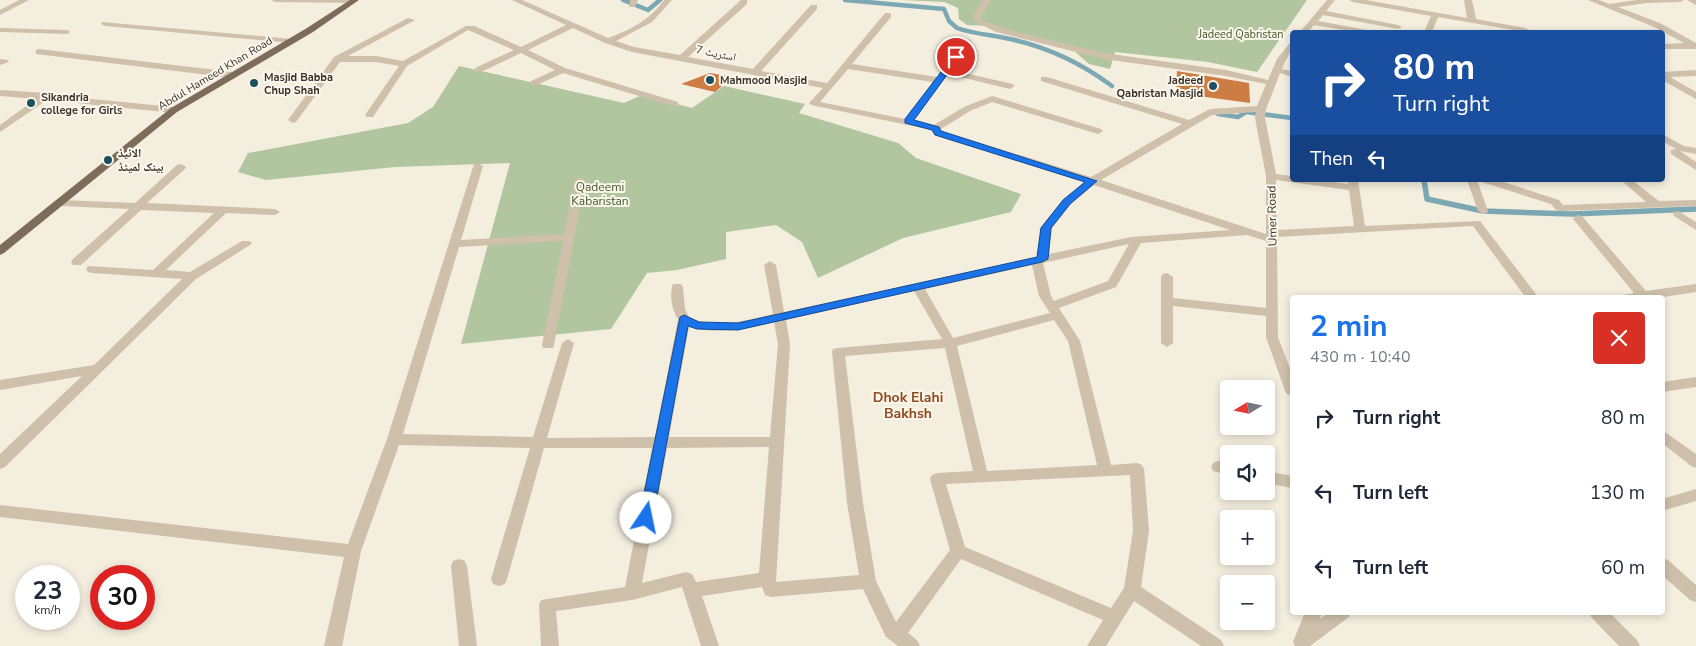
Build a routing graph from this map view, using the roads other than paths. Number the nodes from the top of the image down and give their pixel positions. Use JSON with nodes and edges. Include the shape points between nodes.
{"nodes":[{"id":1,"x":25,"y":0,"type":"edge"},
{"id":2,"x":275,"y":0,"type":"edge"},
{"id":3,"x":355,"y":0,"type":"edge"},
{"id":4,"x":516,"y":0,"type":"edge"},
{"id":5,"x":668,"y":0,"type":"edge"},
{"id":6,"x":987,"y":0,"type":"edge"},
{"id":7,"x":1331,"y":0,"type":"edge"},
{"id":8,"x":1353,"y":0,"type":"edge"},
{"id":9,"x":1468,"y":0,"type":"edge"},
{"id":10,"x":1592,"y":0,"type":"edge"},
{"id":11,"x":1680,"y":0,"type":"edge"},
{"id":12,"x":1691,"y":0,"type":"edge"},
{"id":13,"x":744,"y":2,"type":"dead end"},
{"id":14,"x":1696,"y":3,"type":"edge"},
{"id":15,"x":1608,"y":6,"type":"junction"},
{"id":16,"x":814,"y":7,"type":"dead end"},
{"id":17,"x":1321,"y":12,"type":"junction"},
{"id":18,"x":0,"y":13,"type":"edge"},
{"id":19,"x":1435,"y":14,"type":"junction"},
{"id":20,"x":888,"y":15,"type":"dead end"},
{"id":21,"x":411,"y":20,"type":"dead end"},
{"id":22,"x":1313,"y":22,"type":"junction"},
{"id":23,"x":1466,"y":22,"type":"junction"},
{"id":24,"x":105,"y":24,"type":"dead end"},
{"id":25,"x":574,"y":25,"type":"junction"},
{"id":26,"x":1398,"y":27,"type":"dead end"},
{"id":27,"x":0,"y":30,"type":"edge"},
{"id":28,"x":1306,"y":30,"type":"edge"},
{"id":29,"x":1356,"y":30,"type":"edge"},
{"id":30,"x":1429,"y":30,"type":"edge"},
{"id":31,"x":1525,"y":30,"type":"dead end"},
{"id":32,"x":67,"y":32,"type":"dead end"},
{"id":33,"x":292,"y":41,"type":"junction"},
{"id":34,"x":608,"y":41,"type":"junction"},
{"id":35,"x":968,"y":42,"type":"dead end"},
{"id":36,"x":1695,"y":45,"type":"edge"},
{"id":37,"x":1665,"y":47,"type":"edge"},
{"id":38,"x":1290,"y":48,"type":"edge"},
{"id":39,"x":521,"y":50,"type":"junction"},
{"id":40,"x":39,"y":52,"type":"dead end"},
{"id":41,"x":682,"y":58,"type":"junction"},
{"id":42,"x":337,"y":59,"type":"junction"},
{"id":43,"x":404,"y":64,"type":"junction"},
{"id":44,"x":846,"y":66,"type":"junction"},
{"id":45,"x":478,"y":70,"type":"dead end"},
{"id":46,"x":562,"y":70,"type":"junction"},
{"id":47,"x":1277,"y":70,"type":"junction"},
{"id":48,"x":945,"y":71,"type":"junction"},
{"id":49,"x":755,"y":72,"type":"junction"},
{"id":50,"x":1290,"y":73,"type":"edge"},
{"id":51,"x":1696,"y":74,"type":"edge"},
{"id":52,"x":233,"y":75,"type":"junction"},
{"id":53,"x":1665,"y":76,"type":"edge"},
{"id":54,"x":1665,"y":78,"type":"edge"},
{"id":55,"x":1044,"y":79,"type":"dead end"},
{"id":56,"x":938,"y":80,"type":"junction"},
{"id":57,"x":534,"y":83,"type":"dead end"},
{"id":58,"x":1272,"y":83,"type":"junction"},
{"id":59,"x":829,"y":86,"type":"junction"},
{"id":60,"x":1010,"y":86,"type":"dead end"},
{"id":61,"x":0,"y":93,"type":"edge"},
{"id":62,"x":47,"y":96,"type":"junction"},
{"id":63,"x":1696,"y":96,"type":"edge"},
{"id":64,"x":675,"y":104,"type":"dead end"},
{"id":65,"x":174,"y":110,"type":"junction"},
{"id":66,"x":1260,"y":114,"type":"junction"},
{"id":67,"x":370,"y":116,"type":"dead end"},
{"id":68,"x":293,"y":120,"type":"dead end"},
{"id":69,"x":908,"y":121,"type":"junction"},
{"id":70,"x":1191,"y":124,"type":"junction"},
{"id":71,"x":936,"y":128,"type":"junction"},
{"id":72,"x":0,"y":129,"type":"edge"},
{"id":73,"x":1098,"y":131,"type":"dead end"},
{"id":74,"x":1665,"y":138,"type":"edge"},
{"id":75,"x":1691,"y":151,"type":"edge"},
{"id":76,"x":1675,"y":152,"type":"junction"},
{"id":77,"x":1665,"y":153,"type":"edge"},
{"id":78,"x":478,"y":166,"type":"dead end"},
{"id":79,"x":181,"y":167,"type":"dead end"},
{"id":80,"x":1696,"y":167,"type":"edge"},
{"id":81,"x":1271,"y":176,"type":"junction"},
{"id":82,"x":1290,"y":179,"type":"edge"},
{"id":83,"x":580,"y":180,"type":"dead end"},
{"id":84,"x":1092,"y":181,"type":"junction"},
{"id":85,"x":1326,"y":182,"type":"edge"},
{"id":86,"x":1473,"y":182,"type":"edge"},
{"id":87,"x":1492,"y":182,"type":"edge"},
{"id":88,"x":1628,"y":182,"type":"edge"},
{"id":89,"x":1354,"y":184,"type":"edge"},
{"id":90,"x":60,"y":203,"type":"junction"},
{"id":91,"x":1696,"y":203,"type":"edge"},
{"id":92,"x":1657,"y":205,"type":"junction"},
{"id":93,"x":138,"y":206,"type":"junction"},
{"id":94,"x":223,"y":210,"type":"junction"},
{"id":95,"x":1483,"y":211,"type":"dead end"},
{"id":96,"x":275,"y":212,"type":"dead end"},
{"id":97,"x":1678,"y":214,"type":"dead end"},
{"id":98,"x":1578,"y":218,"type":"dead end"},
{"id":99,"x":1696,"y":227,"type":"edge"},
{"id":100,"x":1360,"y":230,"type":"junction"},
{"id":101,"x":1246,"y":232,"type":"junction"},
{"id":102,"x":569,"y":236,"type":"junction"},
{"id":103,"x":1273,"y":237,"type":"junction"},
{"id":104,"x":1137,"y":240,"type":"junction"},
{"id":105,"x":246,"y":243,"type":"dead end"},
{"id":106,"x":454,"y":244,"type":"junction"},
{"id":107,"x":0,"y":251,"type":"edge"},
{"id":108,"x":1040,"y":260,"type":"junction"},
{"id":109,"x":77,"y":262,"type":"dead end"},
{"id":110,"x":770,"y":266,"type":"dead end"},
{"id":111,"x":92,"y":269,"type":"dead end"},
{"id":112,"x":156,"y":273,"type":"junction"},
{"id":113,"x":192,"y":276,"type":"junction"},
{"id":114,"x":1167,"y":277,"type":"dead end"},
{"id":115,"x":678,"y":287,"type":"dead end"},
{"id":116,"x":918,"y":287,"type":"junction"},
{"id":117,"x":1696,"y":288,"type":"edge"},
{"id":118,"x":1530,"y":295,"type":"edge"},
{"id":119,"x":1642,"y":295,"type":"joint"},
{"id":120,"x":1167,"y":300,"type":"junction"},
{"id":121,"x":1054,"y":310,"type":"junction"},
{"id":122,"x":1272,"y":312,"type":"junction"},
{"id":123,"x":779,"y":318,"type":"junction"},
{"id":124,"x":684,"y":319,"type":"junction"},
{"id":125,"x":568,"y":343,"type":"dead end"},
{"id":126,"x":950,"y":343,"type":"junction"},
{"id":127,"x":1167,"y":343,"type":"dead end"},
{"id":128,"x":548,"y":345,"type":"dead end"},
{"id":129,"x":98,"y":370,"type":"junction"},
{"id":130,"x":1696,"y":382,"type":"edge"},
{"id":131,"x":0,"y":385,"type":"edge"},
{"id":132,"x":1290,"y":386,"type":"edge"},
{"id":133,"x":1665,"y":387,"type":"edge"},
{"id":134,"x":1665,"y":437,"type":"edge"},
{"id":135,"x":394,"y":439,"type":"junction"},
{"id":136,"x":660,"y":442,"type":"junction"},
{"id":137,"x":776,"y":442,"type":"junction"},
{"id":138,"x":539,"y":443,"type":"junction"},
{"id":139,"x":1696,"y":462,"type":"edge"},
{"id":140,"x":0,"y":463,"type":"edge"},
{"id":141,"x":1105,"y":470,"type":"junction"},
{"id":142,"x":981,"y":476,"type":"junction"},
{"id":143,"x":1275,"y":479,"type":"edge"},
{"id":144,"x":1290,"y":482,"type":"edge"},
{"id":145,"x":1696,"y":495,"type":"edge"},
{"id":146,"x":1665,"y":504,"type":"edge"},
{"id":147,"x":0,"y":512,"type":"edge"},
{"id":148,"x":353,"y":551,"type":"junction"},
{"id":149,"x":958,"y":551,"type":"junction"},
{"id":150,"x":459,"y":566,"type":"dead end"},
{"id":151,"x":1665,"y":568,"type":"edge"},
{"id":152,"x":499,"y":579,"type":"dead end"},
{"id":153,"x":767,"y":579,"type":"junction"},
{"id":154,"x":868,"y":581,"type":"junction"},
{"id":155,"x":692,"y":590,"type":"junction"},
{"id":156,"x":1132,"y":590,"type":"junction"},
{"id":157,"x":632,"y":593,"type":"junction"},
{"id":158,"x":1696,"y":596,"type":"edge"},
{"id":159,"x":1313,"y":615,"type":"edge"},
{"id":160,"x":1339,"y":615,"type":"edge"},
{"id":161,"x":1600,"y":615,"type":"edge"},
{"id":162,"x":1114,"y":617,"type":"junction"},
{"id":163,"x":897,"y":635,"type":"junction"},
{"id":164,"x":1302,"y":644,"type":"edge"},
{"id":165,"x":333,"y":646,"type":"edge"},
{"id":166,"x":468,"y":646,"type":"edge"},
{"id":167,"x":550,"y":646,"type":"edge"},
{"id":168,"x":710,"y":646,"type":"edge"},
{"id":169,"x":911,"y":646,"type":"edge"},
{"id":170,"x":1096,"y":646,"type":"edge"},
{"id":171,"x":1215,"y":646,"type":"edge"},
{"id":172,"x":1631,"y":646,"type":"edge"}],
"edges":[{"from":1,"to":18,"type":"street"},
{"from":2,"to":3,"type":"street"},
{"from":3,"to":33,"type":"main road","name":"Abdul Hameed Khan Road"},
{"from":4,"to":25,"type":"street","name":"اسٹریٹ 7"},
{"from":5,"to":34,"type":"street","via":[[642,28]]},
{"from":6,"to":58,"type":"street","via":[[977,16],[978,20],[999,30],[1104,56],[1226,73]]},
{"from":7,"to":17,"type":"street"},
{"from":8,"to":19,"type":"street"},
{"from":9,"to":23,"type":"street"},
{"from":10,"to":15,"type":"street"},
{"from":11,"to":15,"type":"street"},
{"from":12,"to":14,"type":"street"},
{"from":13,"to":41,"type":"street"},
{"from":15,"to":36,"type":"street","via":[[1657,25]]},
{"from":16,"to":49,"type":"street"},
{"from":17,"to":22,"type":"street"},
{"from":17,"to":26,"type":"street"},
{"from":19,"to":23,"type":"street"},
{"from":19,"to":30,"type":"street"},
{"from":20,"to":44,"type":"street"},
{"from":21,"to":42,"type":"street"},
{"from":22,"to":28,"type":"street"},
{"from":22,"to":29,"type":"street"},
{"from":23,"to":31,"type":"street"},
{"from":24,"to":33,"type":"street"},
{"from":25,"to":34,"type":"street","name":"اسٹریٹ 7"},
{"from":25,"to":39,"type":"street"},
{"from":27,"to":32,"type":"street"},
{"from":33,"to":52,"type":"main road","name":"Abdul Hameed Khan Road"},
{"from":34,"to":41,"type":"street","name":"اسٹریٹ 7"},
{"from":35,"to":48,"type":"street"},
{"from":36,"to":37,"type":"street"},
{"from":38,"to":47,"type":"street"},
{"from":39,"to":43,"type":"street","via":[[466,28]]},
{"from":39,"to":45,"type":"street"},
{"from":39,"to":46,"type":"street"},
{"from":40,"to":52,"type":"street"},
{"from":41,"to":49,"type":"street","name":"اسٹریٹ 7"},
{"from":42,"to":43,"type":"street","via":[[376,59]]},
{"from":42,"to":68,"type":"street"},
{"from":43,"to":67,"type":"street"},
{"from":44,"to":56,"type":"street"},
{"from":44,"to":59,"type":"street"},
{"from":46,"to":57,"type":"street"},
{"from":46,"to":64,"type":"street"},
{"from":47,"to":50,"type":"street"},
{"from":47,"to":58,"type":"street"},
{"from":48,"to":56,"type":"street"},
{"from":48,"to":60,"type":"street"},
{"from":49,"to":59,"type":"street","name":"اسٹریٹ 7"},
{"from":51,"to":53,"type":"street"},
{"from":52,"to":65,"type":"main road","name":"Abdul Hameed Khan Road"},
{"from":54,"to":63,"type":"street"},
{"from":55,"to":70,"type":"street"},
{"from":56,"to":69,"type":"street"},
{"from":58,"to":66,"type":"street"},
{"from":59,"to":69,"type":"street","via":[[814,104]]},
{"from":61,"to":62,"type":"street"},
{"from":62,"to":65,"type":"street"},
{"from":62,"to":72,"type":"street"},
{"from":65,"to":90,"type":"main road","name":"Abdul Hameed Khan Road"},
{"from":66,"to":70,"type":"street","via":[[1210,112]]},
{"from":66,"to":81,"type":"street","name":"Umer Road"},
{"from":69,"to":71,"type":"street"},
{"from":70,"to":84,"type":"street"},
{"from":71,"to":73,"type":"street","via":[[966,109],[992,100]]},
{"from":71,"to":84,"type":"street","via":[[938,133]]},
{"from":74,"to":75,"type":"street"},
{"from":75,"to":76,"type":"street"},
{"from":76,"to":77,"type":"street"},
{"from":76,"to":80,"type":"street"},
{"from":78,"to":106,"type":"street"},
{"from":79,"to":93,"type":"street"},
{"from":81,"to":82,"type":"street"},
{"from":81,"to":103,"type":"street","name":"Umer Road"},
{"from":83,"to":102,"type":"street"},
{"from":84,"to":101,"type":"street"},
{"from":84,"to":108,"type":"street","via":[[1067,202],[1046,228]]},
{"from":85,"to":89,"type":"street"},
{"from":86,"to":95,"type":"street"},
{"from":87,"to":92,"type":"street","via":[[1555,202],[1560,208]]},
{"from":88,"to":92,"type":"street"},
{"from":89,"to":100,"type":"street"},
{"from":90,"to":93,"type":"street"},
{"from":90,"to":107,"type":"main road","name":"Abdul Hameed Khan Road"},
{"from":91,"to":92,"type":"street"},
{"from":93,"to":94,"type":"street"},
{"from":93,"to":109,"type":"street"},
{"from":94,"to":96,"type":"street"},
{"from":94,"to":112,"type":"street"},
{"from":97,"to":99,"type":"street"},
{"from":98,"to":119,"type":"street"},
{"from":100,"to":103,"type":"street"},
{"from":100,"to":118,"type":"street","via":[[1476,223]]},
{"from":101,"to":103,"type":"street"},
{"from":101,"to":104,"type":"street"},
{"from":102,"to":106,"type":"street"},
{"from":102,"to":128,"type":"street"},
{"from":103,"to":122,"type":"street","name":"Umer Road"},
{"from":104,"to":108,"type":"street"},
{"from":104,"to":121,"type":"street","via":[[1112,284]]},
{"from":105,"to":113,"type":"street"},
{"from":106,"to":135,"type":"street"},
{"from":108,"to":116,"type":"street"},
{"from":108,"to":121,"type":"street","via":[[1045,296]]},
{"from":110,"to":123,"type":"street"},
{"from":111,"to":112,"type":"street"},
{"from":112,"to":113,"type":"street"},
{"from":113,"to":129,"type":"street"},
{"from":114,"to":120,"type":"street"},
{"from":115,"to":124,"type":"street","via":[[680,313]]},
{"from":116,"to":123,"type":"street"},
{"from":116,"to":126,"type":"street"},
{"from":117,"to":119,"type":"street"},
{"from":120,"to":122,"type":"street"},
{"from":120,"to":127,"type":"street"},
{"from":121,"to":126,"type":"street"},
{"from":121,"to":141,"type":"street","via":[[1074,341]]},
{"from":122,"to":132,"type":"street","name":"Umer Road","via":[[1272,337]]},
{"from":123,"to":124,"type":"street","via":[[738,326],[697,326]]},
{"from":123,"to":137,"type":"street","via":[[784,344]]},
{"from":124,"to":136,"type":"street"},
{"from":125,"to":138,"type":"street"},
{"from":126,"to":142,"type":"street"},
{"from":126,"to":154,"type":"street","via":[[838,352],[855,503]]},
{"from":129,"to":131,"type":"street"},
{"from":129,"to":140,"type":"street"},
{"from":130,"to":133,"type":"street"},
{"from":134,"to":139,"type":"street"},
{"from":135,"to":138,"type":"street"},
{"from":135,"to":148,"type":"street"},
{"from":136,"to":137,"type":"street"},
{"from":136,"to":138,"type":"street"},
{"from":136,"to":157,"type":"street"},
{"from":137,"to":153,"type":"street"},
{"from":138,"to":152,"type":"street"},
{"from":141,"to":142,"type":"street"},
{"from":141,"to":156,"type":"street","via":[[1137,469],[1141,531]]},
{"from":142,"to":149,"type":"street","via":[[937,479]]},
{"from":143,"to":144,"type":"street"},
{"from":145,"to":146,"type":"street"},
{"from":147,"to":148,"type":"street"},
{"from":148,"to":165,"type":"street"},
{"from":149,"to":162,"type":"street"},
{"from":149,"to":163,"type":"street"},
{"from":150,"to":166,"type":"street"},
{"from":151,"to":158,"type":"street"},
{"from":153,"to":154,"type":"street","via":[[771,590]]},
{"from":153,"to":155,"type":"street"},
{"from":154,"to":163,"type":"street","via":[[892,631]]},
{"from":155,"to":157,"type":"street","via":[[686,579]]},
{"from":155,"to":168,"type":"street"},
{"from":156,"to":162,"type":"street"},
{"from":156,"to":171,"type":"street"},
{"from":157,"to":167,"type":"street","via":[[547,605]]},
{"from":159,"to":164,"type":"street"},
{"from":160,"to":164,"type":"street"},
{"from":161,"to":172,"type":"street"},
{"from":162,"to":170,"type":"street"},
{"from":163,"to":169,"type":"street"}]}
